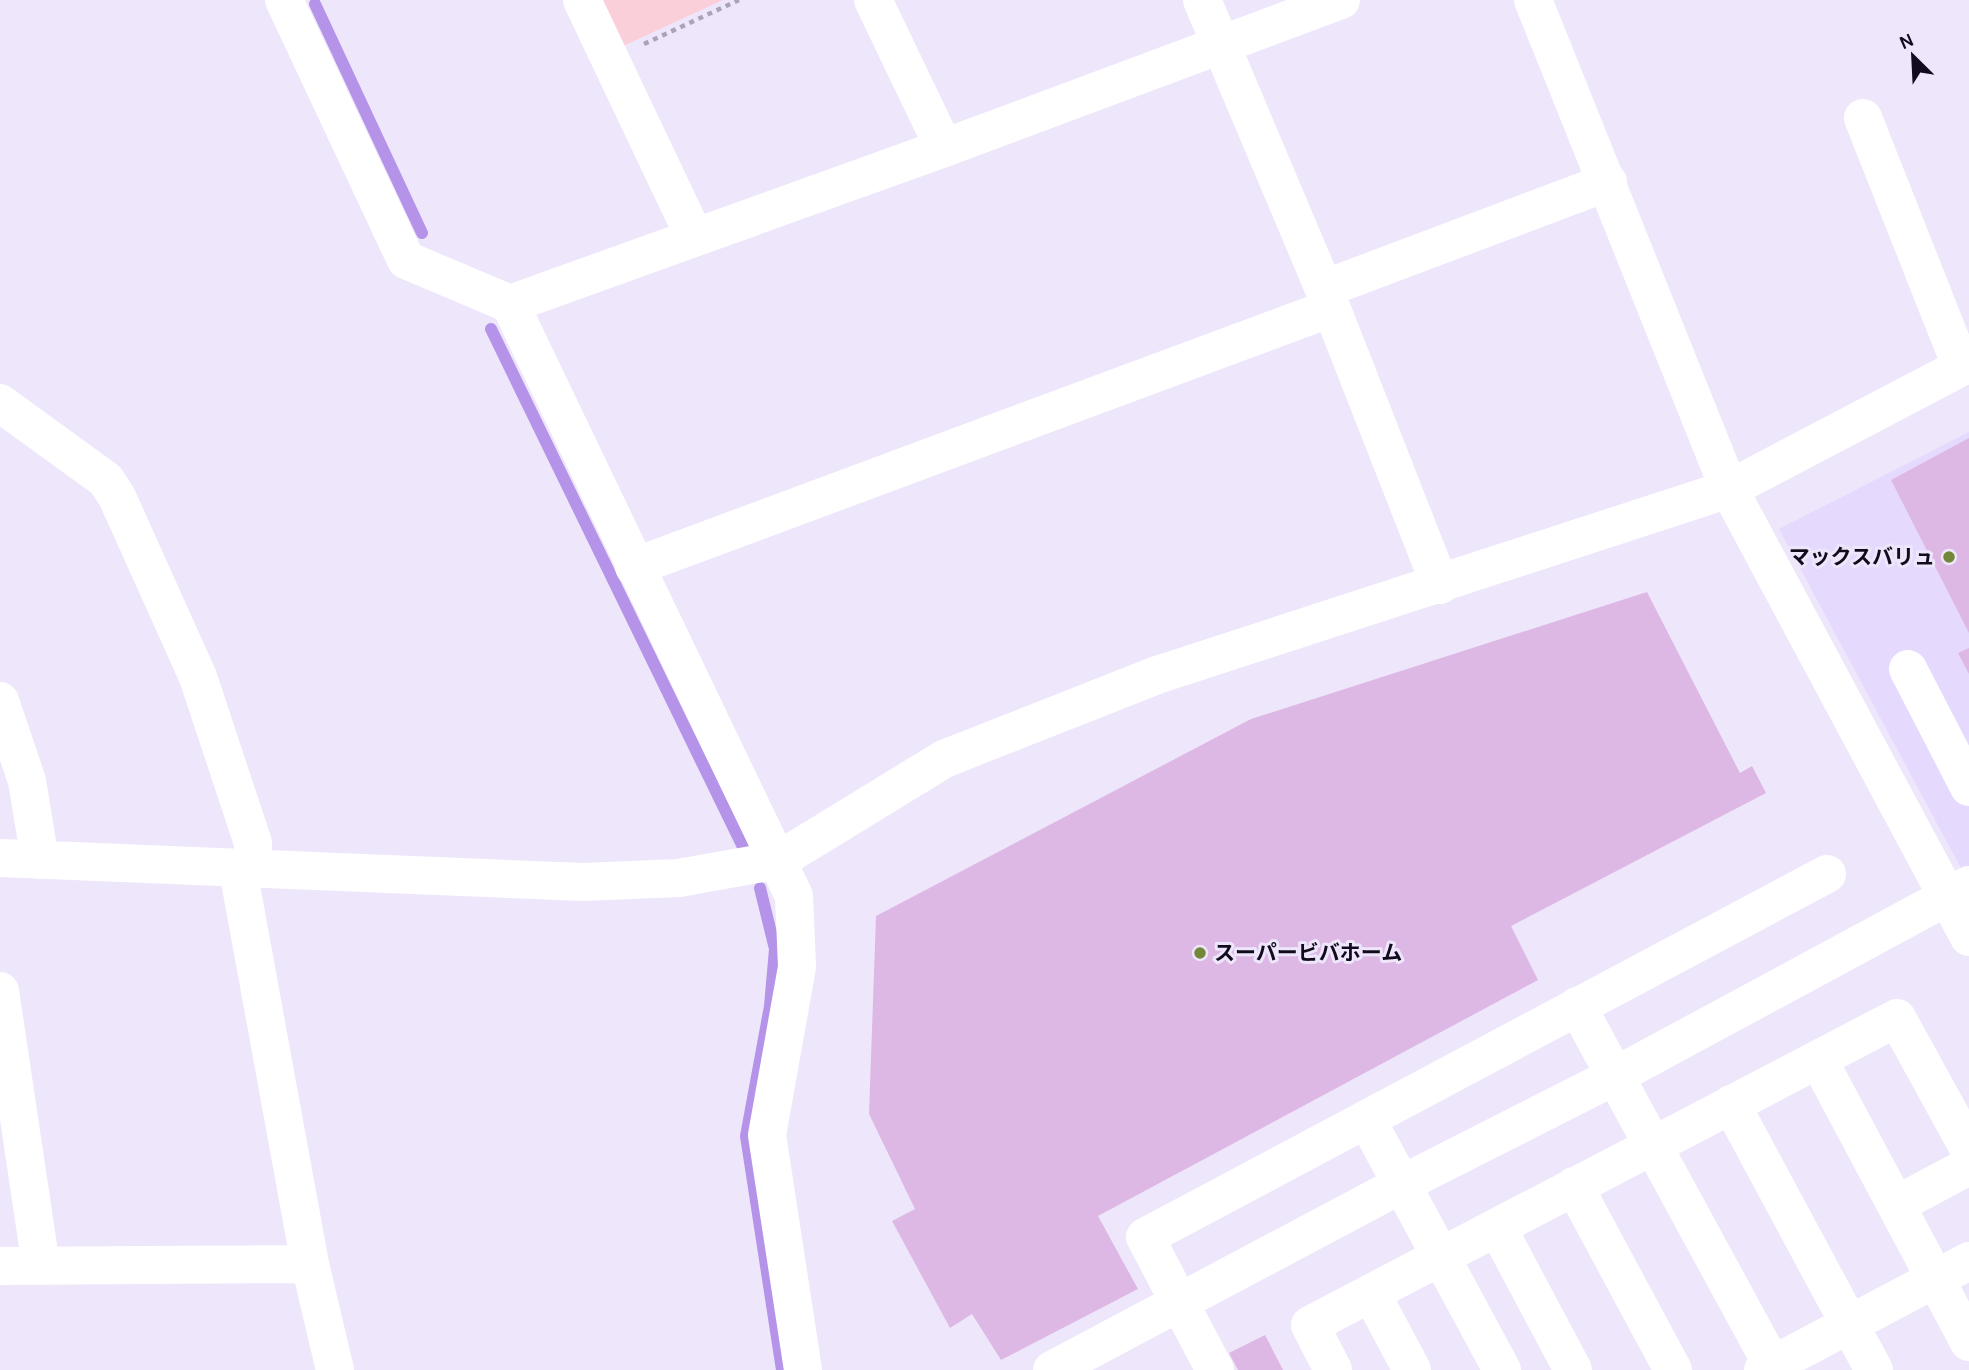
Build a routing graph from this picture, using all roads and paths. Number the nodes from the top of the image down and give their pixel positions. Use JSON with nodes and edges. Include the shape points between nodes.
{"nodes":[{"id":1,"x":284,"y":0,"type":"edge"},
{"id":2,"x":582,"y":0,"type":"edge"},
{"id":3,"x":739,"y":0,"type":"edge"},
{"id":4,"x":873,"y":0,"type":"edge"},
{"id":5,"x":1202,"y":0,"type":"edge"},
{"id":6,"x":1341,"y":0,"type":"edge"},
{"id":7,"x":1533,"y":0,"type":"edge"},
{"id":8,"x":1222,"y":42,"type":"junction"},
{"id":9,"x":610,"y":60,"type":"junction"},
{"id":10,"x":1863,"y":118,"type":"dead end"},
{"id":11,"x":944,"y":148,"type":"junction"},
{"id":12,"x":1608,"y":182,"type":"junction"},
{"id":13,"x":694,"y":236,"type":"junction"},
{"id":14,"x":1328,"y":298,"type":"junction"},
{"id":15,"x":510,"y":304,"type":"junction"},
{"id":16,"x":1965,"y":365,"type":"edge"},
{"id":17,"x":0,"y":403,"type":"edge"},
{"id":18,"x":1729,"y":488,"type":"junction"},
{"id":19,"x":634,"y":567,"type":"junction"},
{"id":20,"x":1440,"y":585,"type":"junction"},
{"id":21,"x":1908,"y":669,"type":"dead end"},
{"id":22,"x":0,"y":701,"type":"edge"},
{"id":23,"x":1969,"y":787,"type":"edge"},
{"id":24,"x":0,"y":858,"type":"edge"},
{"id":25,"x":40,"y":860,"type":"junction"},
{"id":26,"x":779,"y":860,"type":"junction"},
{"id":27,"x":246,"y":870,"type":"junction"},
{"id":28,"x":1828,"y":874,"type":"dead end"},
{"id":29,"x":1958,"y":891,"type":"edge"},
{"id":30,"x":1969,"y":937,"type":"edge"},
{"id":31,"x":0,"y":992,"type":"edge"},
{"id":32,"x":1577,"y":1006,"type":"junction"},
{"id":33,"x":1818,"y":1059,"type":"junction"},
{"id":34,"x":1615,"y":1076,"type":"junction"},
{"id":35,"x":1731,"y":1104,"type":"junction"},
{"id":36,"x":1367,"y":1120,"type":"junction"},
{"id":37,"x":1654,"y":1145,"type":"junction"},
{"id":38,"x":1969,"y":1149,"type":"edge"},
{"id":39,"x":1969,"y":1166,"type":"edge"},
{"id":40,"x":1402,"y":1184,"type":"junction"},
{"id":41,"x":1574,"y":1186,"type":"junction"},
{"id":42,"x":1896,"y":1205,"type":"junction"},
{"id":43,"x":1497,"y":1227,"type":"junction"},
{"id":44,"x":1442,"y":1257,"type":"junction"},
{"id":45,"x":1969,"y":1261,"type":"edge"},
{"id":46,"x":310,"y":1264,"type":"junction"},
{"id":47,"x":0,"y":1266,"type":"edge"},
{"id":48,"x":41,"y":1266,"type":"junction"},
{"id":49,"x":1935,"y":1279,"type":"junction"},
{"id":50,"x":1371,"y":1293,"type":"junction"},
{"id":51,"x":1180,"y":1303,"type":"junction"},
{"id":52,"x":1849,"y":1324,"type":"junction"},
{"id":53,"x":1967,"y":1336,"type":"edge"},
{"id":54,"x":1770,"y":1368,"type":"edge"},
{"id":55,"x":335,"y":1370,"type":"edge"},
{"id":56,"x":803,"y":1370,"type":"edge"},
{"id":57,"x":1052,"y":1370,"type":"edge"},
{"id":58,"x":1215,"y":1370,"type":"edge"},
{"id":59,"x":1333,"y":1370,"type":"edge"},
{"id":60,"x":1412,"y":1370,"type":"edge"},
{"id":61,"x":1502,"y":1370,"type":"edge"},
{"id":62,"x":1573,"y":1370,"type":"edge"},
{"id":63,"x":1673,"y":1370,"type":"edge"},
{"id":64,"x":1874,"y":1370,"type":"edge"}],
"edges":[{"from":1,"to":15,"type":"street","via":[[406,260]]},
{"from":2,"to":9,"type":"street"},
{"from":3,"to":9,"type":"path"},
{"from":4,"to":11,"type":"street"},
{"from":5,"to":8,"type":"street"},
{"from":6,"to":8,"type":"street"},
{"from":7,"to":12,"type":"street"},
{"from":8,"to":11,"type":"street"},
{"from":8,"to":14,"type":"street"},
{"from":9,"to":13,"type":"street"},
{"from":10,"to":16,"type":"street"},
{"from":11,"to":13,"type":"street"},
{"from":12,"to":14,"type":"street"},
{"from":12,"to":18,"type":"street"},
{"from":13,"to":15,"type":"street"},
{"from":14,"to":19,"type":"street"},
{"from":14,"to":20,"type":"street"},
{"from":15,"to":19,"type":"street"},
{"from":16,"to":18,"type":"street"},
{"from":17,"to":27,"type":"street","via":[[106,481],[117,497],[198,677],[253,843]]},
{"from":18,"to":20,"type":"street"},
{"from":18,"to":29,"type":"street"},
{"from":19,"to":26,"type":"street"},
{"from":20,"to":26,"type":"street","via":[[1157,675],[944,759]]},
{"from":21,"to":23,"type":"street"},
{"from":22,"to":25,"type":"street","via":[[27,781]]},
{"from":24,"to":25,"type":"street"},
{"from":25,"to":27,"type":"street"},
{"from":26,"to":27,"type":"street","via":[[679,878],[583,882]]},
{"from":26,"to":56,"type":"street","via":[[794,896],[797,967],[767,1135]]},
{"from":27,"to":46,"type":"street"},
{"from":28,"to":32,"type":"street"},
{"from":29,"to":30,"type":"street"},
{"from":29,"to":34,"type":"street"},
{"from":31,"to":48,"type":"street"},
{"from":32,"to":34,"type":"street"},
{"from":32,"to":36,"type":"street"},
{"from":33,"to":35,"type":"street"},
{"from":33,"to":38,"type":"street","via":[[1897,1018]]},
{"from":33,"to":42,"type":"street"},
{"from":34,"to":37,"type":"street"},
{"from":34,"to":40,"type":"street"},
{"from":35,"to":37,"type":"street"},
{"from":35,"to":52,"type":"street"},
{"from":36,"to":40,"type":"street"},
{"from":36,"to":51,"type":"street","via":[[1145,1237]]},
{"from":37,"to":41,"type":"street"},
{"from":37,"to":54,"type":"street"},
{"from":39,"to":42,"type":"street"},
{"from":40,"to":44,"type":"street"},
{"from":40,"to":51,"type":"street"},
{"from":41,"to":43,"type":"street"},
{"from":41,"to":63,"type":"street"},
{"from":42,"to":49,"type":"street"},
{"from":43,"to":44,"type":"street"},
{"from":43,"to":62,"type":"street"},
{"from":44,"to":50,"type":"street"},
{"from":44,"to":61,"type":"street"},
{"from":45,"to":49,"type":"street"},
{"from":46,"to":48,"type":"street"},
{"from":46,"to":55,"type":"street"},
{"from":47,"to":48,"type":"street"},
{"from":49,"to":52,"type":"street"},
{"from":49,"to":53,"type":"street"},
{"from":50,"to":59,"type":"street","via":[[1310,1325]]},
{"from":50,"to":60,"type":"street"},
{"from":51,"to":57,"type":"street"},
{"from":51,"to":58,"type":"street"},
{"from":52,"to":54,"type":"street"},
{"from":52,"to":64,"type":"street"}]}
